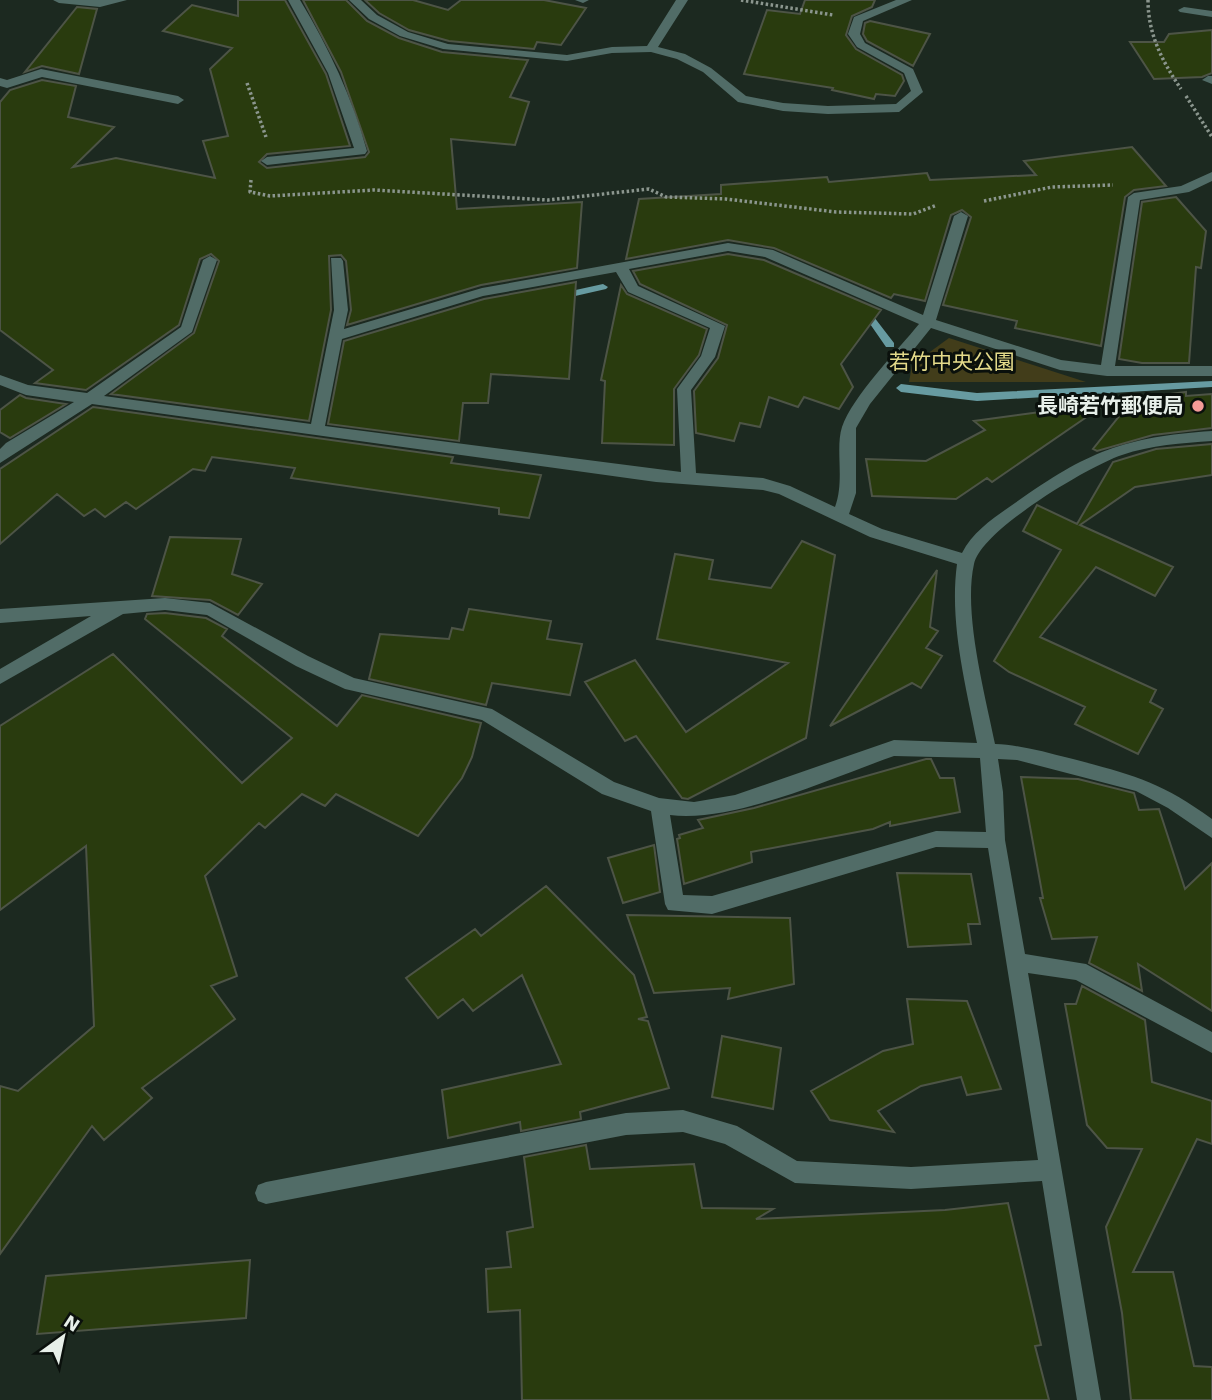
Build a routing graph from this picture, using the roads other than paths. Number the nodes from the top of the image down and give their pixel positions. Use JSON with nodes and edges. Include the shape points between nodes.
{"nodes":[{"id":1,"x":59,"y":0,"type":"edge"},
{"id":2,"x":121,"y":0,"type":"edge"},
{"id":3,"x":294,"y":0,"type":"edge"},
{"id":4,"x":355,"y":0,"type":"edge"},
{"id":5,"x":682,"y":0,"type":"edge"},
{"id":6,"x":906,"y":0,"type":"edge"},
{"id":7,"x":1184,"y":10,"type":"dead end"},
{"id":8,"x":1212,"y":14,"type":"edge"},
{"id":9,"x":651,"y":50,"type":"junction"},
{"id":10,"x":0,"y":82,"type":"edge"},
{"id":11,"x":178,"y":100,"type":"dead end"},
{"id":12,"x":267,"y":161,"type":"road end"},
{"id":13,"x":1212,"y":176,"type":"edge"},
{"id":14,"x":961,"y":216,"type":"dead end"},
{"id":15,"x":210,"y":260,"type":"dead end"},
{"id":16,"x":336,"y":261,"type":"dead end"},
{"id":17,"x":620,"y":266,"type":"junction"},
{"id":18,"x":928,"y":322,"type":"junction"},
{"id":19,"x":335,"y":336,"type":"junction"},
{"id":20,"x":1107,"y":371,"type":"junction"},
{"id":21,"x":1212,"y":371,"type":"edge"},
{"id":22,"x":0,"y":380,"type":"edge"},
{"id":23,"x":91,"y":398,"type":"junction"},
{"id":24,"x":317,"y":429,"type":"junction"},
{"id":25,"x":1212,"y":436,"type":"edge"},
{"id":26,"x":0,"y":458,"type":"edge"},
{"id":27,"x":689,"y":478,"type":"junction"},
{"id":28,"x":840,"y":516,"type":"junction"},
{"id":29,"x":967,"y":561,"type":"junction"},
{"id":30,"x":120,"y":608,"type":"junction"},
{"id":31,"x":0,"y":616,"type":"edge"},
{"id":32,"x":0,"y":677,"type":"edge"},
{"id":33,"x":987,"y":751,"type":"junction"},
{"id":34,"x":659,"y":806,"type":"junction"},
{"id":35,"x":1212,"y":830,"type":"edge"},
{"id":36,"x":996,"y":840,"type":"junction"},
{"id":37,"x":1016,"y":962,"type":"junction"},
{"id":38,"x":1212,"y":1043,"type":"edge"},
{"id":39,"x":1051,"y":1170,"type":"junction"},
{"id":40,"x":266,"y":1193,"type":"dead end"},
{"id":41,"x":1089,"y":1400,"type":"edge"}],
"edges":[{"from":1,"to":2,"type":"street","via":[[100,4]]},
{"from":3,"to":12,"type":"street","via":[[355,124],[361,151]]},
{"from":4,"to":9,"type":"street","via":[[373,17],[404,34],[447,47],[567,58],[612,50]]},
{"from":5,"to":9,"type":"street"},
{"from":6,"to":9,"type":"street","via":[[858,19],[854,34],[861,45],[909,71],[917,92],[899,108],[828,110],[742,99],[707,70]]},
{"from":7,"to":8,"type":"street"},
{"from":10,"to":11,"type":"street","via":[[41,73]]},
{"from":13,"to":20,"type":"street","via":[[1184,189],[1133,197]]},
{"from":14,"to":18,"type":"street"},
{"from":15,"to":23,"type":"street","via":[[187,329]]},
{"from":16,"to":19,"type":"street","via":[[341,310]]},
{"from":17,"to":18,"type":"street","via":[[728,247],[768,253]]},
{"from":17,"to":19,"type":"street","via":[[482,292]]},
{"from":17,"to":27,"type":"street","via":[[633,289],[718,326],[708,357],[684,389]]},
{"from":18,"to":20,"type":"street","via":[[1060,365]]},
{"from":18,"to":28,"type":"street","via":[[849,428],[848,494]]},
{"from":19,"to":24,"type":"street"},
{"from":20,"to":21,"type":"street"},
{"from":22,"to":23,"type":"street","via":[[26,390]]},
{"from":23,"to":24,"type":"street"},
{"from":23,"to":26,"type":"street"},
{"from":24,"to":27,"type":"street"},
{"from":25,"to":29,"type":"street","via":[[1158,439],[1111,450],[1055,481],[979,539]]},
{"from":27,"to":28,"type":"street","via":[[763,484]]},
{"from":28,"to":29,"type":"street","via":[[876,533]]},
{"from":29,"to":33,"type":"street","via":[[963,596]]},
{"from":30,"to":31,"type":"street"},
{"from":30,"to":32,"type":"street"},
{"from":30,"to":34,"type":"street","via":[[165,604],[210,609],[351,684],[486,714],[608,788]]},
{"from":33,"to":34,"type":"street","via":[[894,748],[735,803],[694,810]]},
{"from":33,"to":35,"type":"street","via":[[1017,752],[1140,784],[1175,802]]},
{"from":33,"to":36,"type":"street"},
{"from":34,"to":36,"type":"street","via":[[675,904],[712,905],[936,839]]},
{"from":36,"to":37,"type":"street"},
{"from":37,"to":38,"type":"street","via":[[1079,971]]},
{"from":37,"to":39,"type":"street"},
{"from":39,"to":40,"type":"street","via":[[911,1178],[794,1172],[729,1134],[683,1121],[626,1124]]},
{"from":39,"to":41,"type":"street"}]}
